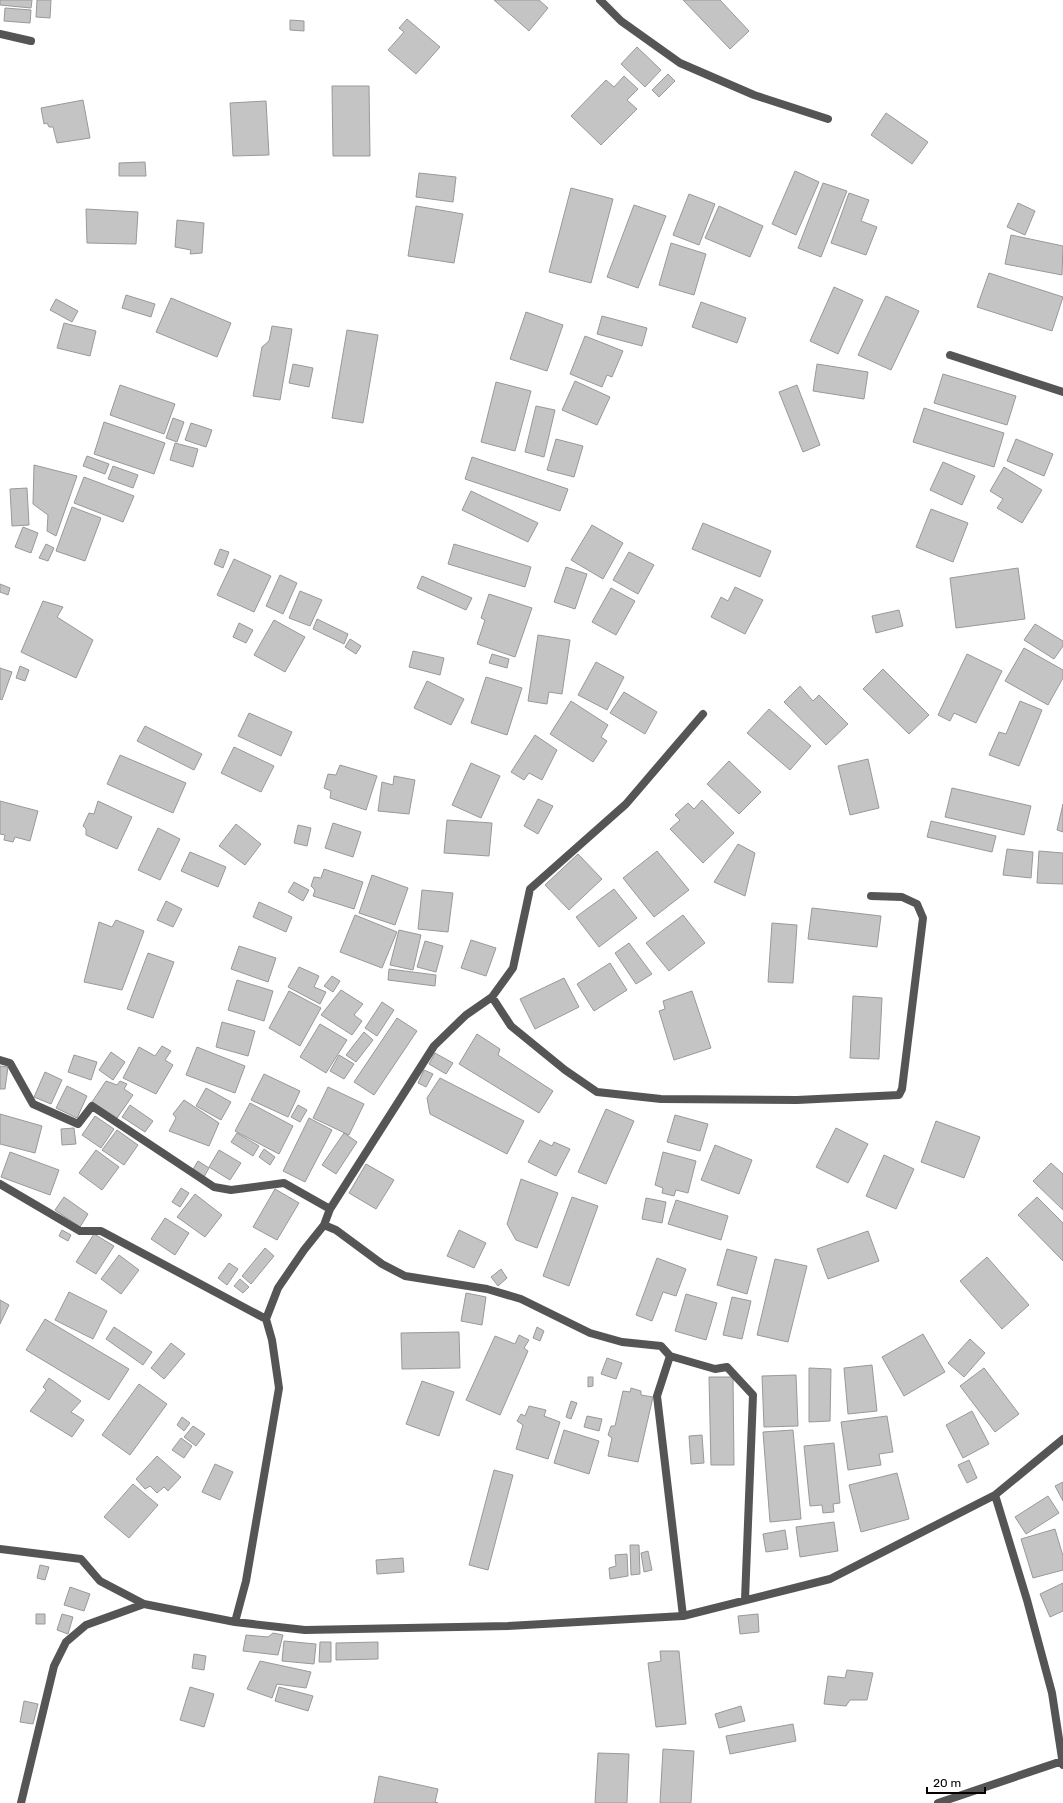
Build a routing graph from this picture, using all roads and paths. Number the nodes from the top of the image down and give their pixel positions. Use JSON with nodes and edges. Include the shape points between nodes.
{"nodes":[{"id":1,"x":600,"y":0,"type":"edge"},
{"id":2,"x":0,"y":34,"type":"edge"},
{"id":3,"x":31,"y":41,"type":"dead end"},
{"id":4,"x":828,"y":119,"type":"dead end"},
{"id":5,"x":950,"y":355,"type":"dead end"},
{"id":6,"x":1063,"y":392,"type":"edge"},
{"id":7,"x":703,"y":714,"type":"dead end"},
{"id":8,"x":871,"y":896,"type":"dead end"},
{"id":9,"x":492,"y":997,"type":"junction"},
{"id":10,"x":0,"y":1060,"type":"edge"},
{"id":11,"x":0,"y":1184,"type":"edge"},
{"id":12,"x":330,"y":1209,"type":"junction"},
{"id":13,"x":324,"y":1225,"type":"junction"},
{"id":14,"x":266,"y":1319,"type":"junction"},
{"id":15,"x":670,"y":1356,"type":"junction"},
{"id":16,"x":1063,"y":1440,"type":"edge"},
{"id":17,"x":995,"y":1495,"type":"junction"},
{"id":18,"x":0,"y":1548,"type":"edge"},
{"id":19,"x":745,"y":1600,"type":"junction"},
{"id":20,"x":144,"y":1604,"type":"junction"},
{"id":21,"x":683,"y":1616,"type":"junction"},
{"id":22,"x":235,"y":1622,"type":"junction"},
{"id":23,"x":1062,"y":1761,"type":"edge"},
{"id":24,"x":1063,"y":1765,"type":"edge"},
{"id":25,"x":21,"y":1803,"type":"edge"},
{"id":26,"x":938,"y":1803,"type":"edge"}],
"edges":[{"from":1,"to":4,"type":"street","via":[[622,21],[680,63],[754,95]]},
{"from":2,"to":3,"type":"street"},
{"from":5,"to":6,"type":"street"},
{"from":7,"to":9,"type":"street","via":[[626,804],[530,889],[513,968]]},
{"from":8,"to":9,"type":"street","via":[[902,897],[917,904],[923,918],[902,1090],[899,1096],[797,1100],[661,1100],[597,1092],[565,1070],[511,1026]]},
{"from":9,"to":12,"type":"street","via":[[466,1015],[434,1046]]},
{"from":10,"to":12,"type":"street","via":[[10,1063],[34,1104],[78,1124],[92,1106],[214,1187],[231,1190],[284,1183]]},
{"from":11,"to":14,"type":"street","via":[[80,1231],[102,1231]]},
{"from":12,"to":13,"type":"street"},
{"from":13,"to":14,"type":"street","via":[[278,1288]]},
{"from":13,"to":15,"type":"street","via":[[336,1230],[382,1264],[405,1276],[487,1288],[521,1299],[590,1334],[622,1342],[661,1346]]},
{"from":14,"to":22,"type":"street","via":[[272,1340],[279,1388],[246,1581]]},
{"from":15,"to":19,"type":"street","via":[[715,1369],[727,1367],[753,1395]]},
{"from":15,"to":21,"type":"street","via":[[657,1396]]},
{"from":16,"to":17,"type":"street"},
{"from":17,"to":19,"type":"street","via":[[830,1579]]},
{"from":17,"to":23,"type":"street","via":[[1052,1693]]},
{"from":18,"to":20,"type":"street","via":[[80,1559],[100,1582]]},
{"from":19,"to":21,"type":"street"},
{"from":20,"to":22,"type":"street"},
{"from":20,"to":25,"type":"street","via":[[86,1625],[66,1642],[54,1666]]},
{"from":21,"to":22,"type":"street","via":[[508,1626],[313,1630]]},
{"from":23,"to":24,"type":"street"},
{"from":23,"to":26,"type":"street"}]}
